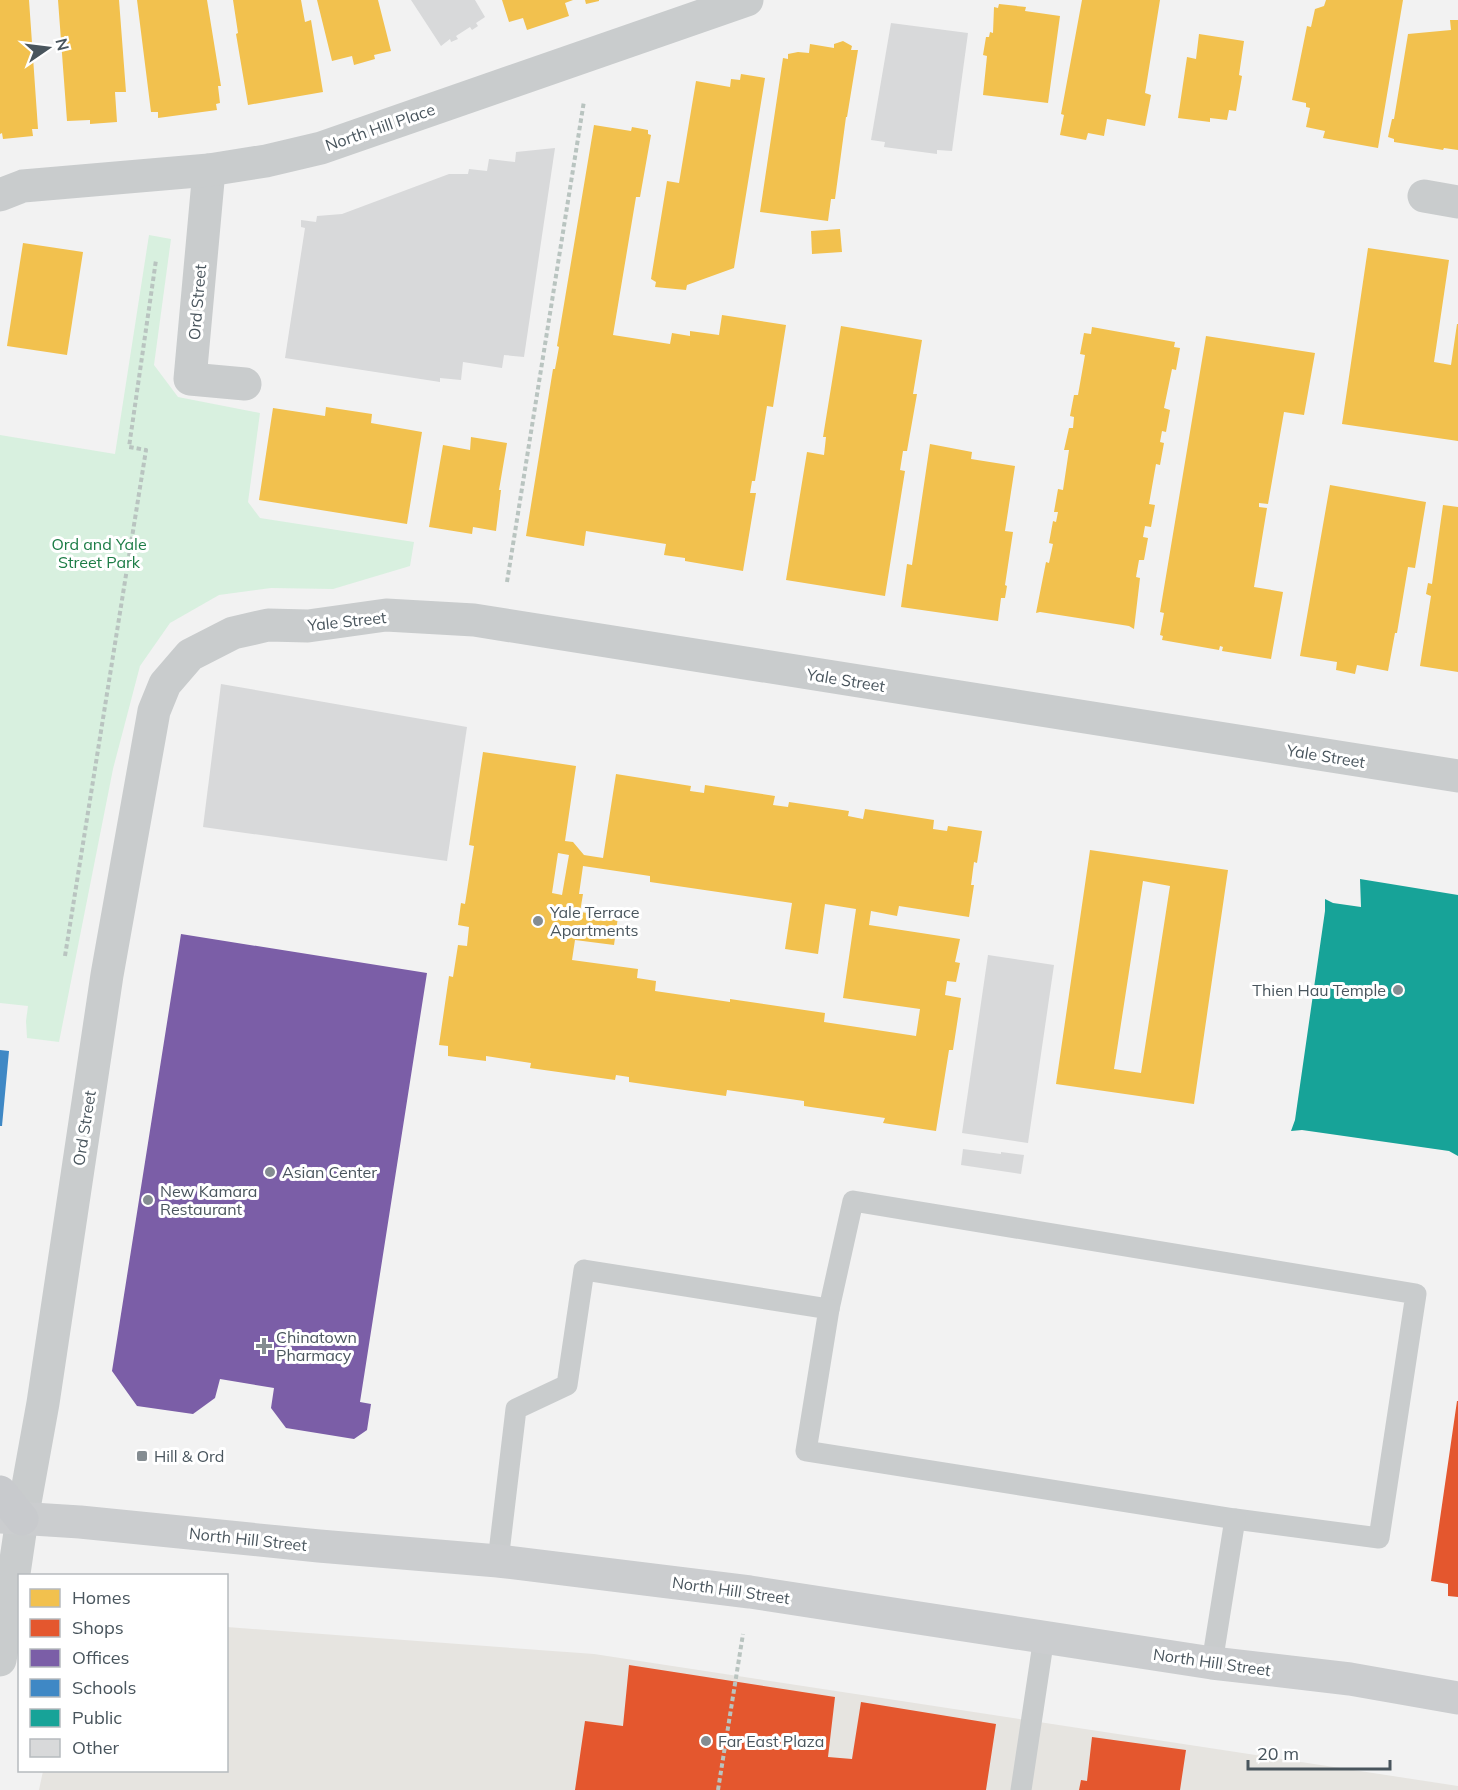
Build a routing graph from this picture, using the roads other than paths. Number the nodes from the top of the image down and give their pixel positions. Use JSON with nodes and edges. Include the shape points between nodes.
{"nodes":[{"id":1,"x":747,"y":0,"type":"edge"},
{"id":2,"x":209,"y":170,"type":"junction"},
{"id":3,"x":0,"y":195,"type":"edge"},
{"id":4,"x":1424,"y":196,"type":"dead end"},
{"id":5,"x":1458,"y":202,"type":"edge"},
{"id":6,"x":245,"y":384,"type":"dead end"},
{"id":7,"x":233,"y":633,"type":"joint"},
{"id":8,"x":1458,"y":776,"type":"edge"},
{"id":9,"x":829,"y":1309,"type":"junction"},
{"id":10,"x":0,"y":1492,"type":"edge"},
{"id":11,"x":11,"y":1518,"type":"edge"},
{"id":12,"x":1235,"y":1518,"type":"junction"},
{"id":13,"x":498,"y":1561,"type":"junction"},
{"id":14,"x":1044,"y":1637,"type":"junction"},
{"id":15,"x":0,"y":1660,"type":"edge"},
{"id":16,"x":1212,"y":1663,"type":"junction"},
{"id":17,"x":1458,"y":1698,"type":"edge"},
{"id":18,"x":1021,"y":1790,"type":"edge"}],
"edges":[{"from":1,"to":2,"type":"street","name":"North Hill Place","via":[[321,148]]},
{"from":2,"to":3,"type":"street","name":"North Hill Place","via":[[23,186]]},
{"from":2,"to":6,"type":"street","name":"Ord Street","via":[[190,379]]},
{"from":4,"to":5,"type":"street"},
{"from":7,"to":8,"type":"street","name":"Yale Street","via":[[268,625],[308,626],[386,615],[474,620]]},
{"from":7,"to":11,"type":"street","name":"Ord Street","via":[[190,655],[165,684],[154,711],[107,975],[43,1403]]},
{"from":9,"to":12,"type":"lane","via":[[806,1452]]},
{"from":9,"to":12,"type":"lane","via":[[853,1201],[1416,1294],[1379,1538]]},
{"from":9,"to":13,"type":"lane","via":[[584,1270],[567,1385],[516,1409]]},
{"from":10,"to":11,"type":"main road"},
{"from":11,"to":13,"type":"main road","name":"North Hill Street"},
{"from":11,"to":15,"type":"street","name":"Ord Street","via":[[9,1614]]},
{"from":12,"to":16,"type":"lane"},
{"from":13,"to":14,"type":"main road","name":"North Hill Street","via":[[750,1592]]},
{"from":14,"to":16,"type":"main road","name":"North Hill Street"},
{"from":14,"to":18,"type":"lane"},
{"from":16,"to":17,"type":"main road","name":"North Hill Street","via":[[1350,1679]]}]}
